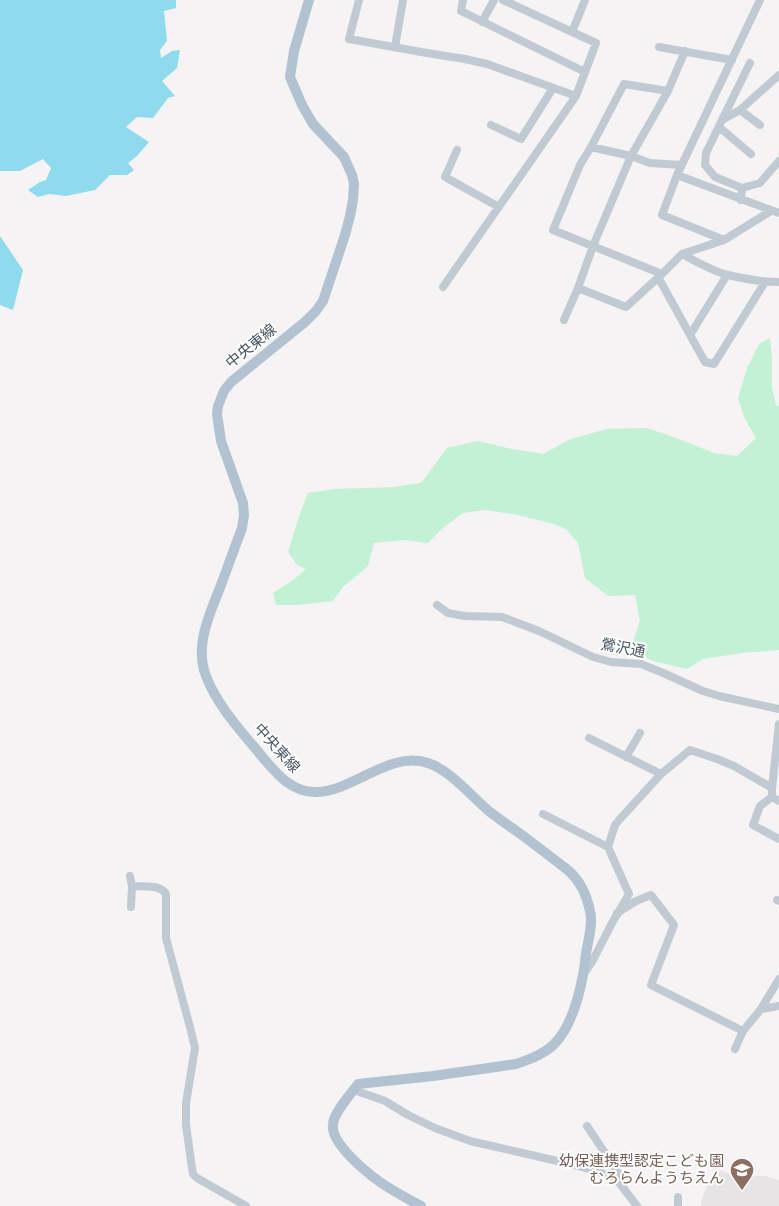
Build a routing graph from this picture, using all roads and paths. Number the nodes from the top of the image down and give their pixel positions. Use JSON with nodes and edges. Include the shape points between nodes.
{"nodes":[{"id":1,"x":309,"y":0,"type":"edge"},
{"id":2,"x":359,"y":0,"type":"edge"},
{"id":3,"x":403,"y":0,"type":"edge"},
{"id":4,"x":463,"y":0,"type":"edge"},
{"id":5,"x":494,"y":0,"type":"edge"},
{"id":6,"x":503,"y":0,"type":"edge"},
{"id":7,"x":584,"y":0,"type":"edge"},
{"id":8,"x":760,"y":0,"type":"edge"},
{"id":9,"x":482,"y":22,"type":"junction"},
{"id":10,"x":572,"y":32,"type":"junction"},
{"id":11,"x":395,"y":47,"type":"junction"},
{"id":12,"x":659,"y":47,"type":"dead end"},
{"id":13,"x":685,"y":51,"type":"junction"},
{"id":14,"x":732,"y":60,"type":"junction"},
{"id":15,"x":750,"y":63,"type":"dead end"},
{"id":16,"x":585,"y":72,"type":"junction"},
{"id":17,"x":779,"y":75,"type":"edge"},
{"id":18,"x":553,"y":88,"type":"junction"},
{"id":19,"x":668,"y":91,"type":"junction"},
{"id":20,"x":576,"y":96,"type":"junction"},
{"id":21,"x":740,"y":110,"type":"junction"},
{"id":22,"x":720,"y":124,"type":"junction"},
{"id":23,"x":491,"y":125,"type":"dead end"},
{"id":24,"x":760,"y":125,"type":"dead end"},
{"id":25,"x":591,"y":147,"type":"junction"},
{"id":26,"x":457,"y":150,"type":"dead end"},
{"id":27,"x":751,"y":154,"type":"dead end"},
{"id":28,"x":631,"y":156,"type":"junction"},
{"id":29,"x":779,"y":161,"type":"edge"},
{"id":30,"x":681,"y":165,"type":"junction"},
{"id":31,"x":676,"y":175,"type":"junction"},
{"id":32,"x":742,"y":188,"type":"junction"},
{"id":33,"x":741,"y":200,"type":"junction"},
{"id":34,"x":499,"y":207,"type":"junction"},
{"id":35,"x":775,"y":212,"type":"edge"},
{"id":36,"x":724,"y":240,"type":"junction"},
{"id":37,"x":593,"y":246,"type":"junction"},
{"id":38,"x":682,"y":254,"type":"junction"},
{"id":39,"x":727,"y":275,"type":"junction"},
{"id":40,"x":660,"y":276,"type":"junction"},
{"id":41,"x":765,"y":282,"type":"junction"},
{"id":42,"x":779,"y":282,"type":"edge"},
{"id":43,"x":442,"y":287,"type":"dead end"},
{"id":44,"x":578,"y":288,"type":"junction"},
{"id":45,"x":564,"y":320,"type":"dead end"},
{"id":46,"x":690,"y":335,"type":"junction"},
{"id":47,"x":437,"y":605,"type":"dead end"},
{"id":48,"x":779,"y":709,"type":"edge"},
{"id":49,"x":779,"y":724,"type":"edge"},
{"id":50,"x":640,"y":733,"type":"dead end"},
{"id":51,"x":590,"y":738,"type":"dead end"},
{"id":52,"x":778,"y":744,"type":"edge"},
{"id":53,"x":626,"y":757,"type":"junction"},
{"id":54,"x":661,"y":774,"type":"junction"},
{"id":55,"x":772,"y":788,"type":"junction"},
{"id":56,"x":776,"y":799,"type":"edge"},
{"id":57,"x":543,"y":814,"type":"dead end"},
{"id":58,"x":779,"y":839,"type":"edge"},
{"id":59,"x":608,"y":847,"type":"junction"},
{"id":60,"x":130,"y":876,"type":"dead end"},
{"id":61,"x":132,"y":886,"type":"junction"},
{"id":62,"x":131,"y":907,"type":"dead end"},
{"id":63,"x":617,"y":913,"type":"junction"},
{"id":64,"x":583,"y":974,"type":"junction"},
{"id":65,"x":779,"y":979,"type":"edge"},
{"id":66,"x":779,"y":1006,"type":"edge"},
{"id":67,"x":761,"y":1009,"type":"junction"},
{"id":68,"x":743,"y":1031,"type":"junction"},
{"id":69,"x":736,"y":1049,"type":"dead end"},
{"id":70,"x":354,"y":1090,"type":"junction"},
{"id":71,"x":587,"y":1126,"type":"dead end"},
{"id":72,"x":624,"y":1190,"type":"junction"},
{"id":73,"x":678,"y":1197,"type":"dead end"},
{"id":74,"x":246,"y":1206,"type":"edge"},
{"id":75,"x":421,"y":1206,"type":"edge"},
{"id":76,"x":637,"y":1206,"type":"edge"},
{"id":77,"x":678,"y":1206,"type":"edge"}],
"edges":[{"from":1,"to":64,"type":"main road","name":"中央東線","via":[[290,77],[302,106],[314,124],[344,157],[354,184],[353,200],[345,235],[316,311],[230,382],[220,399],[217,414],[221,441],[243,503],[244,515],[207,621],[202,640],[202,662],[224,709],[284,781],[308,792],[329,791],[389,765],[415,760],[427,762],[447,773],[492,813],[569,871],[587,899],[591,913]]},
{"from":2,"to":11,"type":"street","via":[[349,39]]},
{"from":3,"to":11,"type":"street"},
{"from":4,"to":9,"type":"street","via":[[461,11]]},
{"from":5,"to":9,"type":"street"},
{"from":6,"to":10,"type":"street"},
{"from":7,"to":10,"type":"street"},
{"from":8,"to":14,"type":"street"},
{"from":9,"to":16,"type":"street"},
{"from":10,"to":16,"type":"street","via":[[596,43]]},
{"from":11,"to":18,"type":"street","via":[[487,64]]},
{"from":12,"to":13,"type":"street"},
{"from":13,"to":14,"type":"street"},
{"from":13,"to":19,"type":"street"},
{"from":14,"to":30,"type":"street"},
{"from":15,"to":22,"type":"street"},
{"from":16,"to":20,"type":"street"},
{"from":17,"to":21,"type":"street"},
{"from":18,"to":20,"type":"street"},
{"from":18,"to":23,"type":"street","via":[[522,139]]},
{"from":19,"to":25,"type":"street","via":[[624,84]]},
{"from":19,"to":28,"type":"street"},
{"from":20,"to":34,"type":"street"},
{"from":21,"to":22,"type":"street"},
{"from":21,"to":24,"type":"street"},
{"from":22,"to":27,"type":"street"},
{"from":22,"to":32,"type":"street","via":[[706,153],[705,165],[714,177]]},
{"from":25,"to":28,"type":"street"},
{"from":25,"to":37,"type":"street","via":[[580,165],[553,230]]},
{"from":26,"to":34,"type":"street","via":[[446,177]]},
{"from":28,"to":30,"type":"street","via":[[650,163]]},
{"from":28,"to":37,"type":"street"},
{"from":29,"to":32,"type":"street","via":[[760,183]]},
{"from":30,"to":31,"type":"street"},
{"from":31,"to":33,"type":"street"},
{"from":31,"to":36,"type":"street","via":[[662,215]]},
{"from":32,"to":33,"type":"street"},
{"from":33,"to":35,"type":"street"},
{"from":34,"to":43,"type":"street"},
{"from":35,"to":36,"type":"street"},
{"from":36,"to":38,"type":"street"},
{"from":37,"to":40,"type":"street"},
{"from":37,"to":44,"type":"street"},
{"from":38,"to":39,"type":"street"},
{"from":38,"to":40,"type":"street"},
{"from":39,"to":41,"type":"street"},
{"from":39,"to":46,"type":"street"},
{"from":40,"to":44,"type":"street","via":[[626,307]]},
{"from":40,"to":46,"type":"street"},
{"from":41,"to":42,"type":"street"},
{"from":41,"to":46,"type":"street","via":[[714,364],[705,362]]},
{"from":44,"to":45,"type":"street"},
{"from":47,"to":48,"type":"street","name":"鶯沢通","via":[[448,613],[502,617],[593,657],[641,664],[703,691]]},
{"from":49,"to":52,"type":"street"},
{"from":50,"to":53,"type":"street"},
{"from":51,"to":53,"type":"street"},
{"from":52,"to":55,"type":"street"},
{"from":53,"to":54,"type":"street"},
{"from":54,"to":55,"type":"street","via":[[690,750],[734,766]]},
{"from":54,"to":59,"type":"street","via":[[615,825]]},
{"from":55,"to":56,"type":"street"},
{"from":56,"to":58,"type":"street","via":[[760,806],[753,825]]},
{"from":57,"to":59,"type":"street"},
{"from":59,"to":63,"type":"street","via":[[629,894]]},
{"from":60,"to":61,"type":"street"},
{"from":61,"to":62,"type":"street"},
{"from":61,"to":74,"type":"street","via":[[158,887],[166,894],[166,938],[195,1048],[186,1104],[193,1174]]},
{"from":63,"to":64,"type":"street"},
{"from":63,"to":68,"type":"street","via":[[651,895],[674,926],[651,985]]},
{"from":64,"to":70,"type":"main road","name":"中央東線","via":[[578,996],[561,1035],[555,1043],[530,1059],[516,1064],[358,1084]]},
{"from":65,"to":67,"type":"street"},
{"from":66,"to":67,"type":"street"},
{"from":67,"to":68,"type":"street"},
{"from":68,"to":69,"type":"street"},
{"from":70,"to":72,"type":"street","via":[[470,1141],[595,1170],[616,1180]]},
{"from":70,"to":75,"type":"main road","via":[[334,1118],[335,1136],[367,1172]]},
{"from":71,"to":72,"type":"street","via":[[621,1177]]},
{"from":72,"to":76,"type":"street"},
{"from":73,"to":77,"type":"street"}]}
